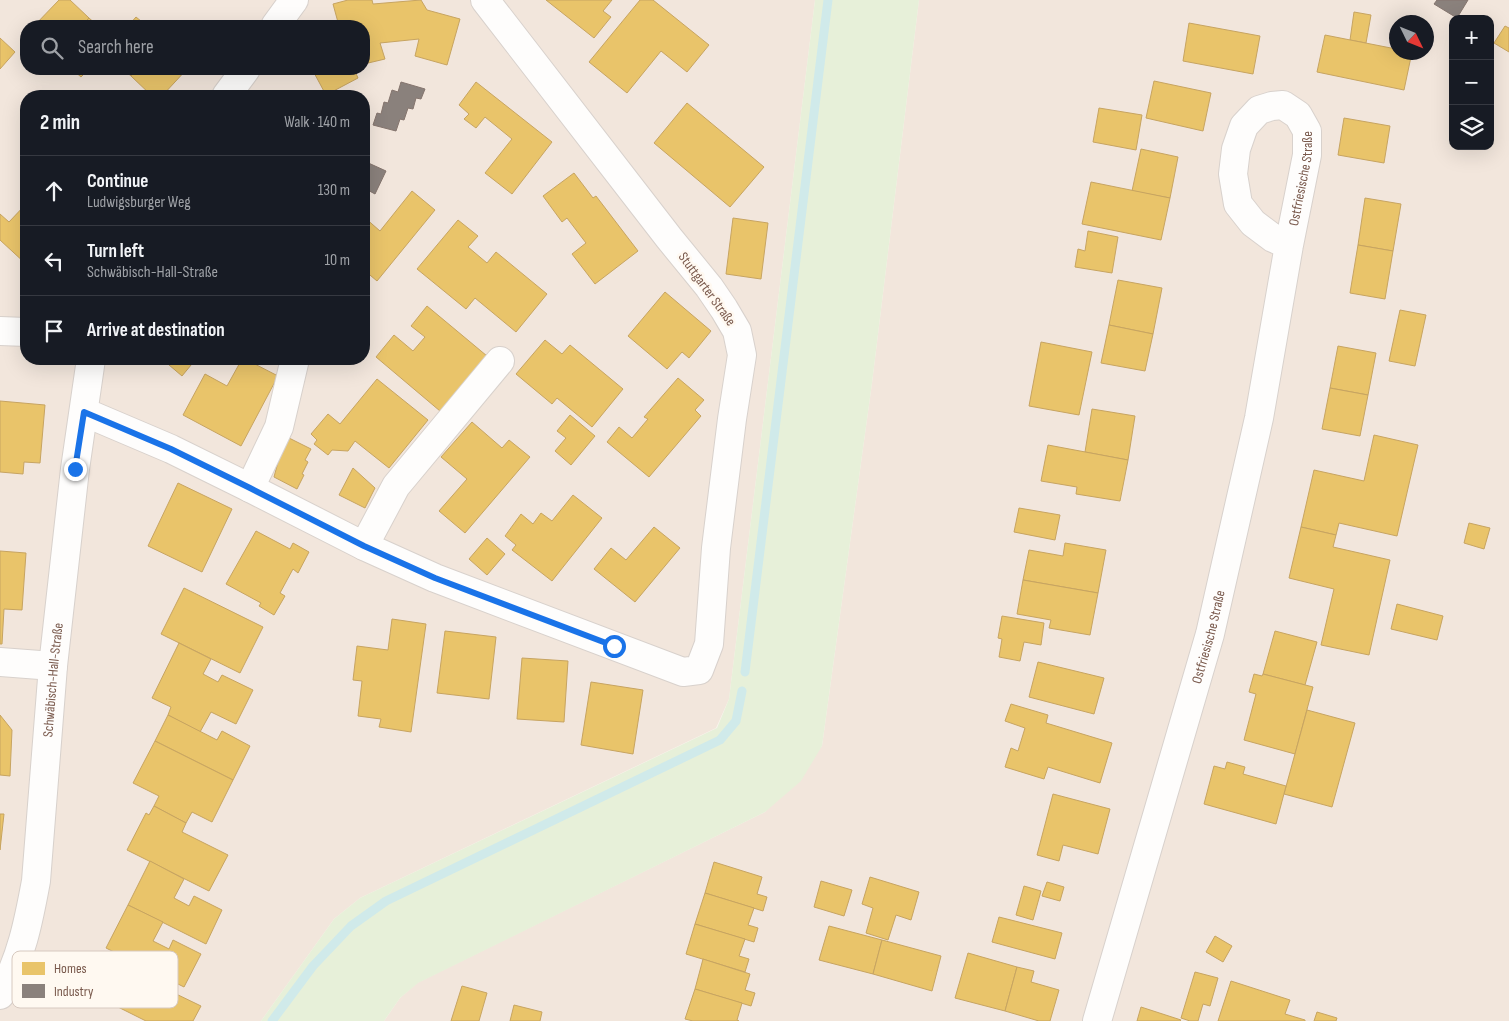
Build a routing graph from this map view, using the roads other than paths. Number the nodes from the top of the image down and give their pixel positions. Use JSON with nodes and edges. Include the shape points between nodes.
{"nodes":[{"id":1,"x":294,"y":0,"type":"edge"},
{"id":2,"x":485,"y":0,"type":"edge"},
{"id":3,"x":279,"y":20,"type":"edge"},
{"id":4,"x":242,"y":75,"type":"edge"},
{"id":5,"x":230,"y":90,"type":"edge"},
{"id":6,"x":1288,"y":245,"type":"dead end"},
{"id":7,"x":0,"y":331,"type":"edge"},
{"id":8,"x":20,"y":332,"type":"edge"},
{"id":9,"x":500,"y":361,"type":"dead end"},
{"id":10,"x":90,"y":365,"type":"edge"},
{"id":11,"x":294,"y":365,"type":"edge"},
{"id":12,"x":84,"y":412,"type":"junction"},
{"id":13,"x":250,"y":488,"type":"junction"},
{"id":14,"x":364,"y":546,"type":"junction"},
{"id":15,"x":0,"y":662,"type":"edge"},
{"id":16,"x":54,"y":666,"type":"junction"},
{"id":17,"x":19,"y":951,"type":"edge"},
{"id":18,"x":12,"y":971,"type":"edge"},
{"id":19,"x":0,"y":995,"type":"edge"},
{"id":20,"x":1097,"y":1021,"type":"edge"}],
"edges":[{"from":1,"to":3,"type":"street"},
{"from":2,"to":14,"type":"street","name":"Stuttgarter Straße","via":[[709,287],[737,331],[742,355],[716,548],[709,644],[699,670],[683,672],[435,578]]},
{"from":4,"to":5,"type":"street"},
{"from":6,"to":20,"type":"street","name":"Ostfriesische Straße","via":[[1259,418],[1210,634]]},
{"from":7,"to":8,"type":"street"},
{"from":9,"to":14,"type":"street","via":[[396,486]]},
{"from":10,"to":12,"type":"street","name":"Schwäbisch-Hall-Straße"},
{"from":11,"to":13,"type":"street","via":[[279,427]]},
{"from":12,"to":13,"type":"street"},
{"from":12,"to":16,"type":"street","name":"Schwäbisch-Hall-Straße"},
{"from":13,"to":14,"type":"street"},
{"from":15,"to":16,"type":"street"},
{"from":16,"to":17,"type":"street","name":"Schwäbisch-Hall-Straße","via":[[34,889]]},
{"from":18,"to":19,"type":"street","name":"Schwäbisch-Hall-Straße"}]}
